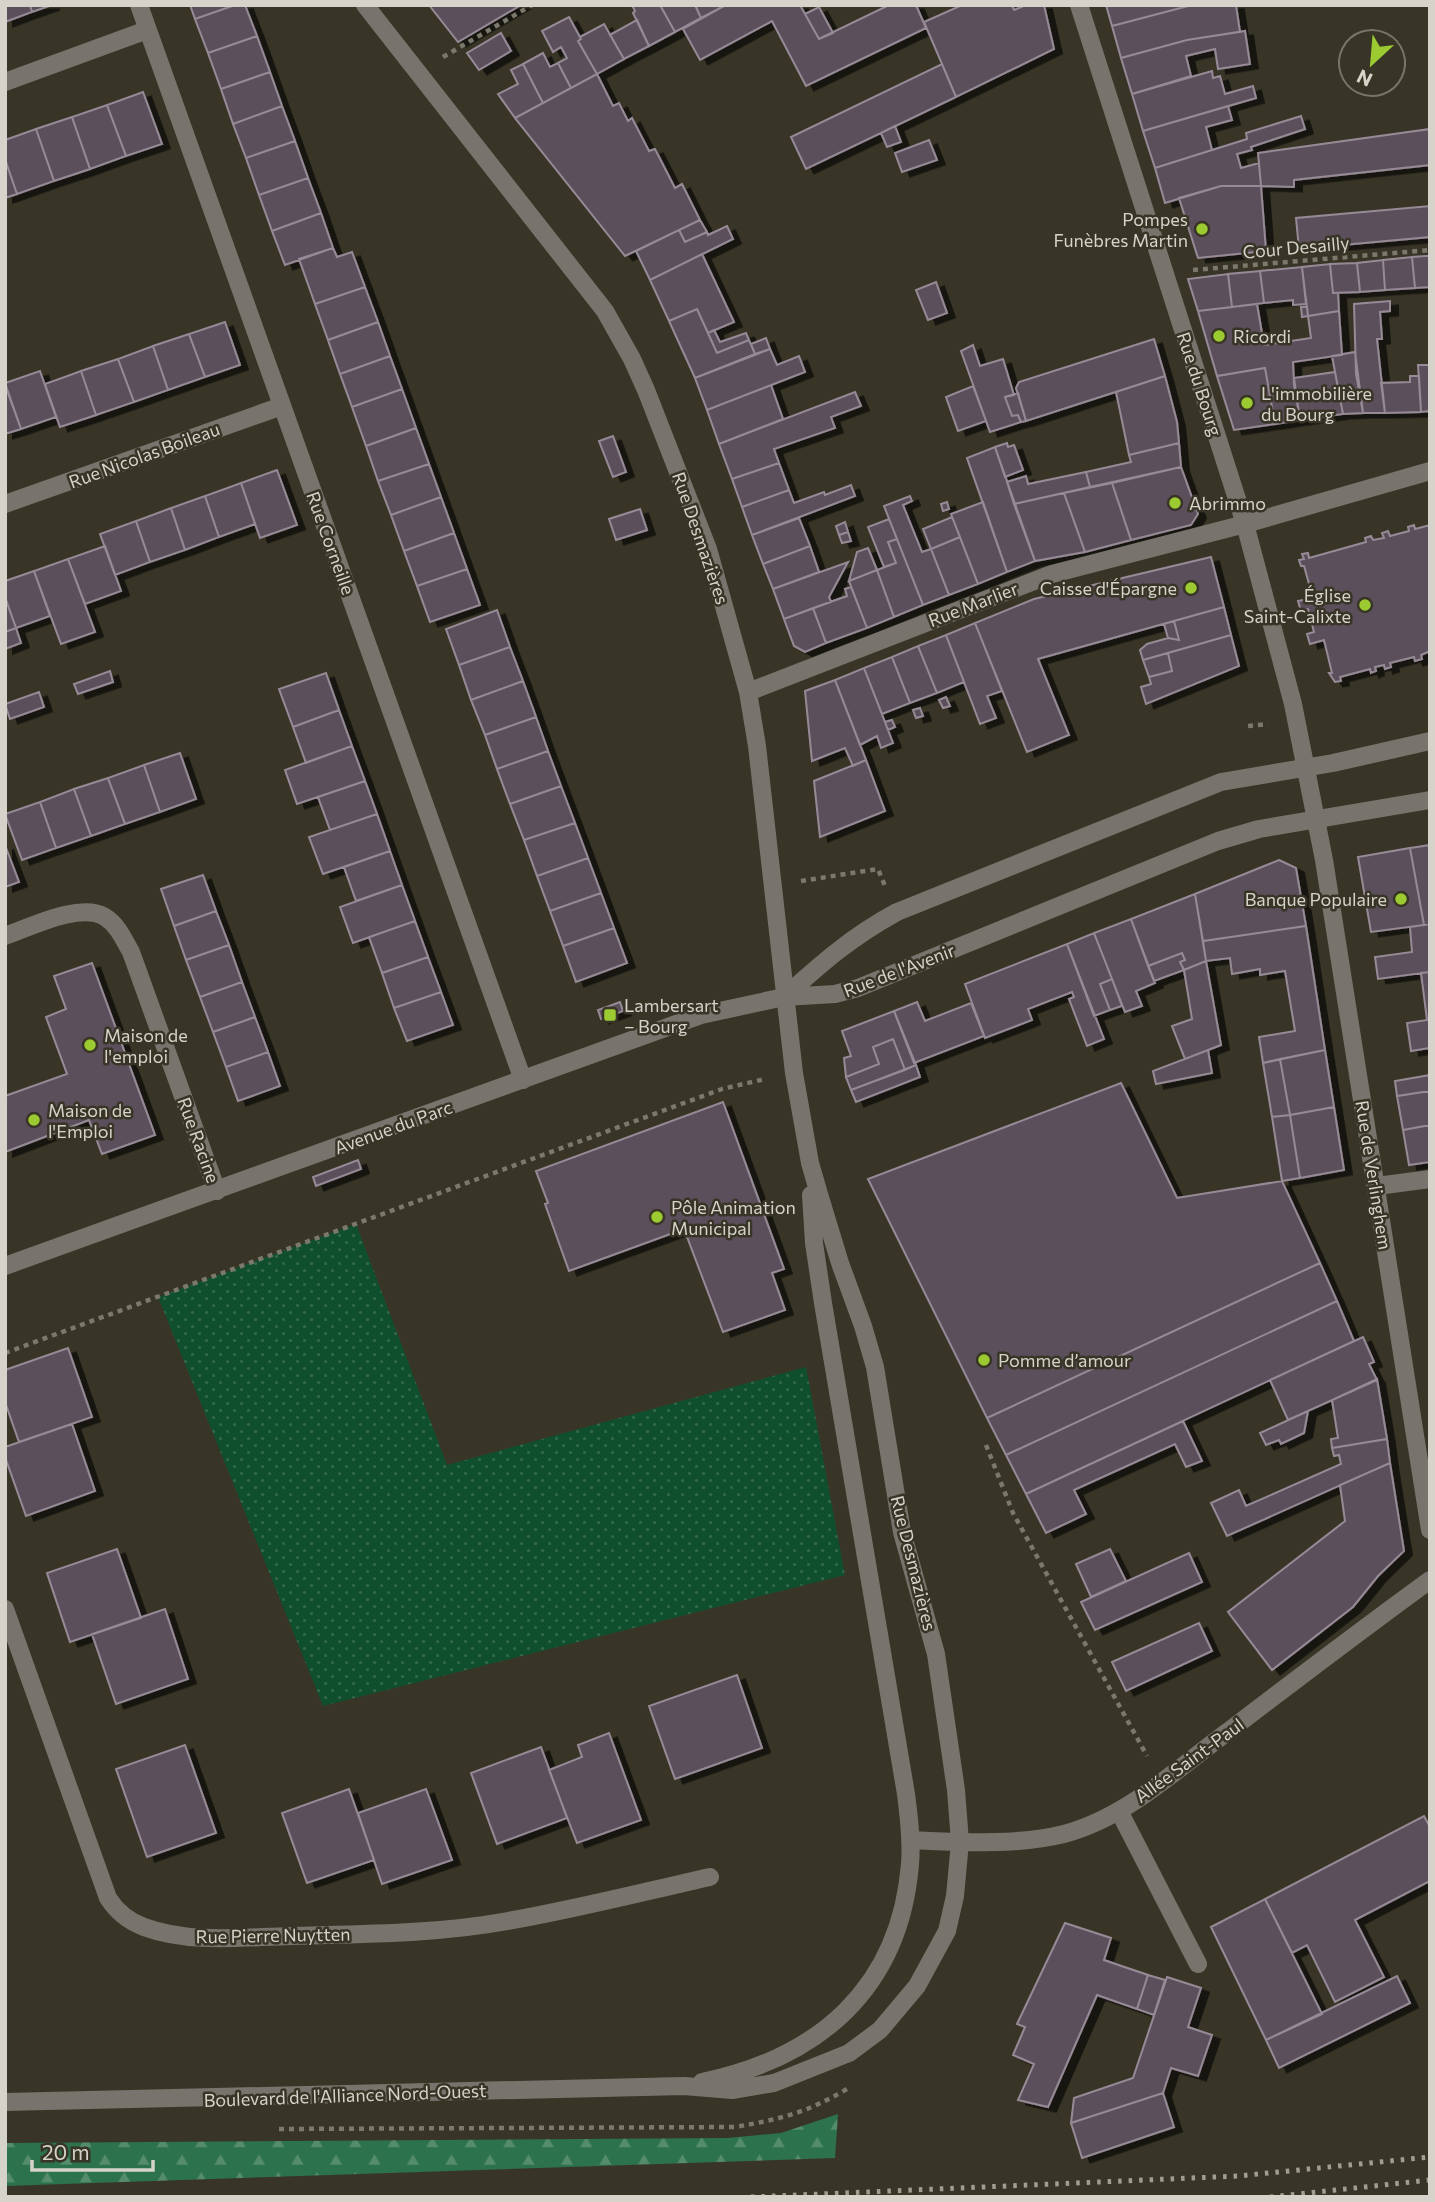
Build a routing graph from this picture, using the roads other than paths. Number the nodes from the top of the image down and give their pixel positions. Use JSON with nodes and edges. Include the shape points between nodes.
{"nodes":[{"id":1,"x":139,"y":5,"type":"edge"},
{"id":2,"x":365,"y":5,"type":"edge"},
{"id":3,"x":1079,"y":5,"type":"edge"},
{"id":4,"x":147,"y":30,"type":"junction"},
{"id":5,"x":5,"y":82,"type":"edge"},
{"id":6,"x":282,"y":405,"type":"junction"},
{"id":7,"x":1430,"y":471,"type":"edge"},
{"id":8,"x":5,"y":504,"type":"edge"},
{"id":9,"x":1245,"y":524,"type":"junction"},
{"id":10,"x":748,"y":692,"type":"junction"},
{"id":11,"x":1430,"y":741,"type":"edge"},
{"id":12,"x":1306,"y":766,"type":"junction"},
{"id":13,"x":1430,"y":800,"type":"edge"},
{"id":14,"x":1317,"y":820,"type":"junction"},
{"id":15,"x":5,"y":936,"type":"edge"},
{"id":16,"x":784,"y":997,"type":"junction"},
{"id":17,"x":523,"y":1080,"type":"junction"},
{"id":18,"x":810,"y":1163,"type":"junction"},
{"id":19,"x":1430,"y":1179,"type":"edge"},
{"id":20,"x":1377,"y":1186,"type":"junction"},
{"id":21,"x":217,"y":1191,"type":"junction"},
{"id":22,"x":5,"y":1266,"type":"edge"},
{"id":23,"x":1430,"y":1530,"type":"edge"},
{"id":24,"x":1430,"y":1580,"type":"edge"},
{"id":25,"x":5,"y":1609,"type":"edge"},
{"id":26,"x":1119,"y":1811,"type":"junction"},
{"id":27,"x":911,"y":1840,"type":"junction"},
{"id":28,"x":960,"y":1842,"type":"junction"},
{"id":29,"x":710,"y":1877,"type":"dead end"},
{"id":30,"x":902,"y":1911,"type":"joint"},
{"id":31,"x":947,"y":1931,"type":"joint"},
{"id":32,"x":1198,"y":1964,"type":"dead end"},
{"id":33,"x":684,"y":2086,"type":"junction"},
{"id":34,"x":5,"y":2102,"type":"edge"}],
"edges":[{"from":1,"to":4,"type":"street","name":"Rue Corneille"},
{"from":2,"to":10,"type":"street","name":"Rue Desmazières","via":[[578,275],[621,338],[708,549]]},
{"from":3,"to":9,"type":"street","name":"Rue du Bourg"},
{"from":4,"to":5,"type":"street"},
{"from":4,"to":6,"type":"street","name":"Rue Corneille"},
{"from":6,"to":8,"type":"street","name":"Rue Nicolas Boileau"},
{"from":6,"to":17,"type":"street","name":"Rue Corneille"},
{"from":7,"to":9,"type":"street","name":"Rue Marlier"},
{"from":9,"to":10,"type":"street","name":"Rue Marlier","via":[[1052,574]]},
{"from":9,"to":12,"type":"street","name":"Rue du Bourg"},
{"from":10,"to":16,"type":"street","name":"Rue Desmazières"},
{"from":11,"to":12,"type":"street"},
{"from":12,"to":14,"type":"street","name":"Rue du Bourg"},
{"from":12,"to":16,"type":"street","name":"Rue de l'Avenir","via":[[1213,785],[897,912],[841,946]]},
{"from":13,"to":14,"type":"street"},
{"from":14,"to":16,"type":"street","name":"Rue de l'Avenir","via":[[1218,841],[858,988]]},
{"from":14,"to":20,"type":"street","name":"Rue de Verlinghem"},
{"from":15,"to":21,"type":"street","name":"Rue Racine","via":[[83,912],[104,916],[118,928],[131,952]]},
{"from":16,"to":17,"type":"street","name":"Avenue du Parc","via":[[701,1015]]},
{"from":16,"to":18,"type":"street","name":"Rue Desmazières"},
{"from":17,"to":21,"type":"street","name":"Avenue du Parc"},
{"from":18,"to":27,"type":"street","name":"Rue Desmazières","via":[[814,1243],[900,1750]]},
{"from":18,"to":28,"type":"street","name":"Rue Desmazières","via":[[875,1367],[902,1532],[936,1654]]},
{"from":19,"to":20,"type":"street"},
{"from":20,"to":23,"type":"street","name":"Rue de Verlinghem"},
{"from":21,"to":22,"type":"street","name":"Avenue du Parc"},
{"from":24,"to":26,"type":"street","name":"Allée Saint-Paul"},
{"from":25,"to":29,"type":"street","name":"Rue Pierre Nuytten","via":[[108,1898],[127,1919],[143,1927],[186,1936],[226,1937],[426,1931],[508,1921]]},
{"from":26,"to":28,"type":"street","name":"Allée Saint-Paul","via":[[1054,1836]]},
{"from":26,"to":32,"type":"street"},
{"from":27,"to":28,"type":"street","name":"Allée Saint-Paul"},
{"from":27,"to":30,"type":"street","name":"Rue Desmazières"},
{"from":28,"to":31,"type":"street","name":"Rue Desmazières","via":[[956,1896]]},
{"from":30,"to":33,"type":"street","name":"Boulevard de l'Alliance Nord-Ouest","via":[[876,1974],[850,2009],[831,2025],[769,2061]]},
{"from":31,"to":33,"type":"street","name":"Boulevard de l'Alliance Nord-Ouest","via":[[908,2000],[880,2030],[849,2053],[752,2088]]},
{"from":33,"to":34,"type":"street","name":"Boulevard de l'Alliance Nord-Ouest"}]}
